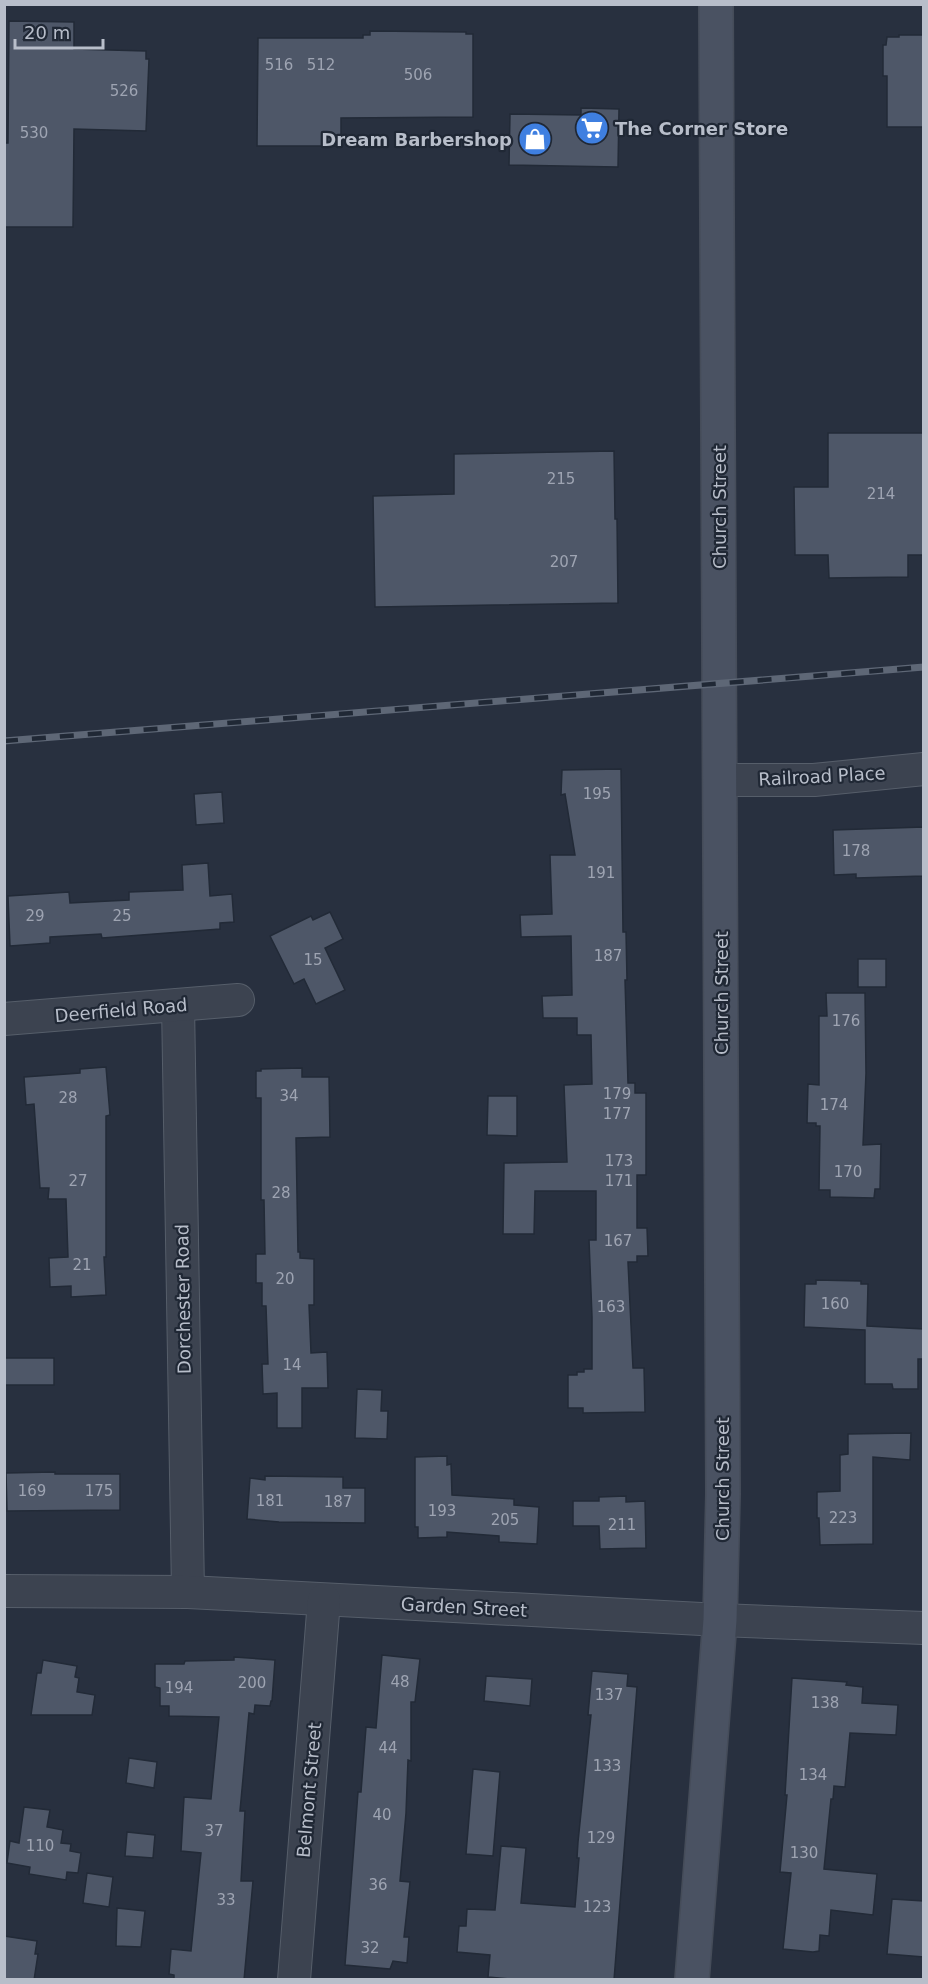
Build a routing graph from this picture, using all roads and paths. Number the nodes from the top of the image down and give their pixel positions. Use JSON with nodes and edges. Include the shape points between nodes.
{"nodes":[{"id":1,"x":716,"y":4,"type":"edge"},
{"id":2,"x":924,"y":769,"type":"edge"},
{"id":3,"x":721,"y":780,"type":"junction"},
{"id":4,"x":238,"y":1000,"type":"dead end"},
{"id":5,"x":178,"y":1005,"type":"junction"},
{"id":6,"x":4,"y":1019,"type":"edge"},
{"id":7,"x":4,"y":1591,"type":"edge"},
{"id":8,"x":188,"y":1592,"type":"junction"},
{"id":9,"x":324,"y":1600,"type":"junction"},
{"id":10,"x":720,"y":1620,"type":"junction"},
{"id":11,"x":924,"y":1628,"type":"edge"},
{"id":12,"x":294,"y":1980,"type":"edge"},
{"id":13,"x":692,"y":1980,"type":"edge"}],
"edges":[{"from":1,"to":3,"type":"street","name":"Church Street"},
{"from":2,"to":3,"type":"street","name":"Railroad Place","via":[[814,780]]},
{"from":3,"to":10,"type":"street","name":"Church Street"},
{"from":4,"to":5,"type":"street","name":"Deerfield Road"},
{"from":5,"to":6,"type":"street","name":"Deerfield Road"},
{"from":5,"to":8,"type":"street","name":"Dorchester Road"},
{"from":7,"to":8,"type":"street","name":"Garden Street"},
{"from":8,"to":9,"type":"street","name":"Garden Street"},
{"from":9,"to":10,"type":"street","name":"Garden Street"},
{"from":9,"to":12,"type":"street","name":"Belmont Street"},
{"from":10,"to":11,"type":"street","name":"Garden Street"},
{"from":10,"to":13,"type":"street","name":"Church Street"}]}
